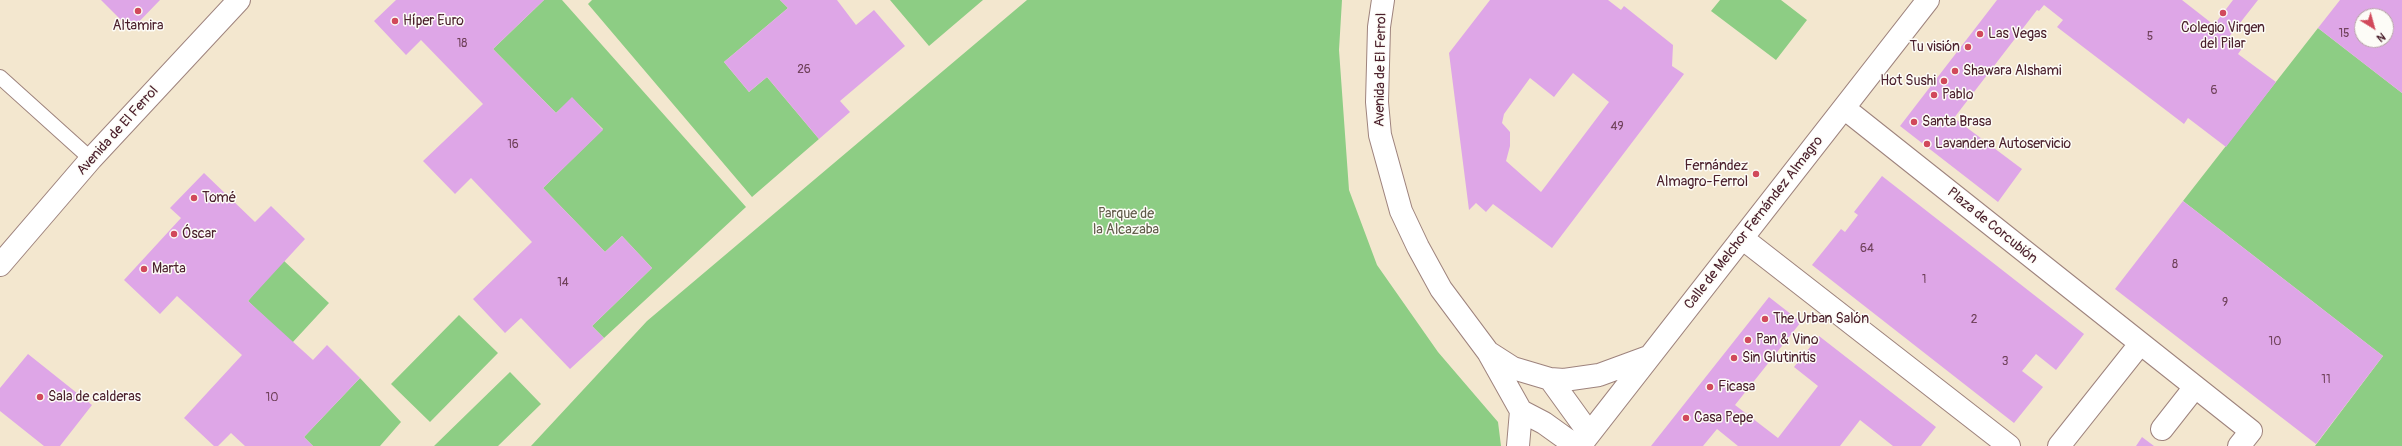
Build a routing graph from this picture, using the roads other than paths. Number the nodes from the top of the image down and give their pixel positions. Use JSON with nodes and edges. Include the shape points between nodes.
{"nodes":[{"id":1,"x":239,"y":0,"type":"edge"},
{"id":2,"x":1383,"y":0,"type":"edge"},
{"id":3,"x":1928,"y":0,"type":"edge"},
{"id":4,"x":0,"y":77,"type":"edge"},
{"id":5,"x":1844,"y":108,"type":"junction"},
{"id":6,"x":91,"y":159,"type":"junction"},
{"id":7,"x":1742,"y":238,"type":"junction"},
{"id":8,"x":0,"y":266,"type":"edge"},
{"id":9,"x":2140,"y":344,"type":"junction"},
{"id":10,"x":1488,"y":352,"type":"junction"},
{"id":11,"x":1648,"y":357,"type":"junction"},
{"id":12,"x":1550,"y":379,"type":"junction"},
{"id":13,"x":2195,"y":387,"type":"junction"},
{"id":14,"x":1521,"y":411,"type":"junction"},
{"id":15,"x":2162,"y":429,"type":"dead end"},
{"id":16,"x":1582,"y":442,"type":"edge"},
{"id":17,"x":1518,"y":446,"type":"edge"},
{"id":18,"x":2009,"y":446,"type":"edge"},
{"id":19,"x":2058,"y":446,"type":"edge"},
{"id":20,"x":2239,"y":446,"type":"edge"}],
"edges":[{"from":1,"to":6,"type":"street","name":"Avenida de El Ferrol"},
{"from":2,"to":10,"type":"street","name":"Avenida de El Ferrol","via":[[1379,27],[1377,102],[1380,135],[1389,172],[1401,211],[1441,289]]},
{"from":3,"to":5,"type":"street","name":"Calle de Melchor Fernández Almagro"},
{"from":4,"to":6,"type":"lane"},
{"from":5,"to":7,"type":"street","name":"Calle de Melchor Fernández Almagro"},
{"from":5,"to":9,"type":"street","name":"Plaza de Corcubión"},
{"from":6,"to":8,"type":"street","name":"Avenida de El Ferrol"},
{"from":7,"to":11,"type":"street","name":"Calle de Melchor Fernández Almagro"},
{"from":7,"to":18,"type":"street"},
{"from":9,"to":13,"type":"street","name":"Plaza de Corcubión"},
{"from":9,"to":19,"type":"street"},
{"from":10,"to":12,"type":"street","name":"Avenida de El Ferrol","via":[[1513,368]]},
{"from":10,"to":14,"type":"street","name":"Avenida de El Ferrol"},
{"from":11,"to":12,"type":"street","name":"Avenida de El Ferrol","via":[[1599,375],[1564,380]]},
{"from":11,"to":16,"type":"street","name":"Calle de Melchor Fernández Almagro"},
{"from":12,"to":16,"type":"street"},
{"from":13,"to":15,"type":"street"},
{"from":13,"to":20,"type":"street","name":"Plaza de Corcubión","via":[[2251,431]]},
{"from":14,"to":16,"type":"street"},
{"from":14,"to":17,"type":"street"}]}
